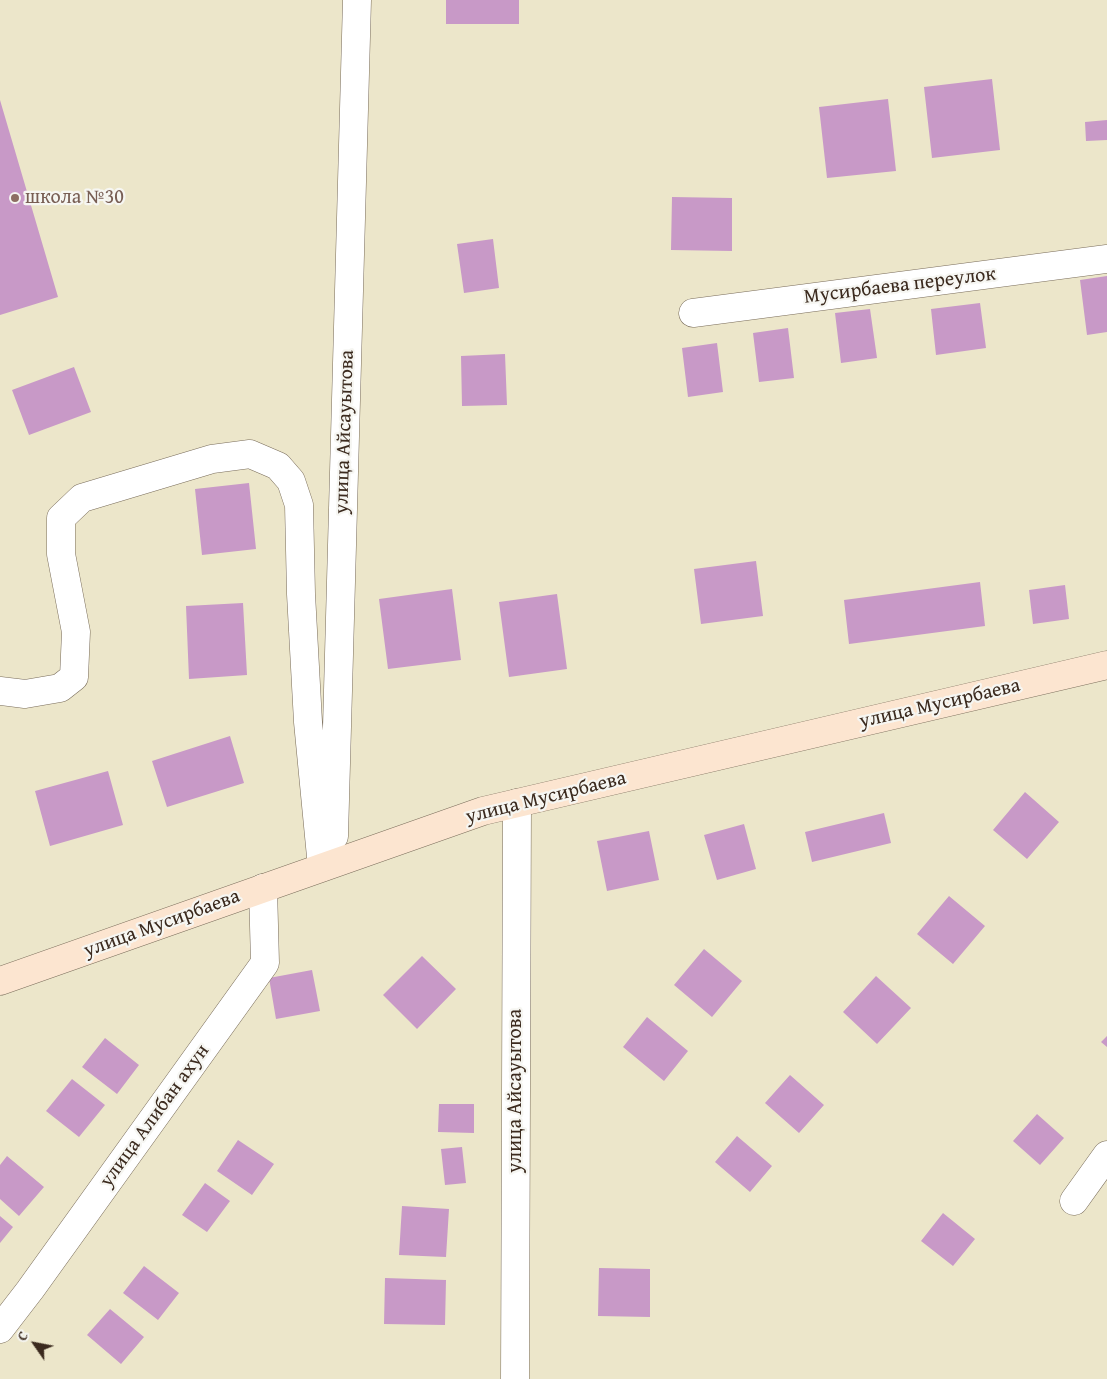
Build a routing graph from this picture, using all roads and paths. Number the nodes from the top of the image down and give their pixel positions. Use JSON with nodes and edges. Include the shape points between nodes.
{"nodes":[{"id":1,"x":356,"y":0,"type":"edge"},
{"id":2,"x":1107,"y":259,"type":"edge"},
{"id":3,"x":692,"y":313,"type":"dead end"},
{"id":4,"x":1107,"y":665,"type":"edge"},
{"id":5,"x":0,"y":691,"type":"edge"},
{"id":6,"x":517,"y":803,"type":"junction"},
{"id":7,"x":328,"y":866,"type":"junction"},
{"id":8,"x":263,"y":888,"type":"junction"},
{"id":9,"x":0,"y":982,"type":"edge"},
{"id":10,"x":1107,"y":1156,"type":"edge"},
{"id":11,"x":1074,"y":1200,"type":"dead end"},
{"id":12,"x":0,"y":1329,"type":"edge"},
{"id":13,"x":515,"y":1379,"type":"edge"}],
"edges":[{"from":1,"to":7,"type":"street","name":"улица Айсауытова"},
{"from":2,"to":3,"type":"street","name":"Мусирбаева переулок"},
{"from":4,"to":6,"type":"street","name":"улица Мусирбаева"},
{"from":5,"to":7,"type":"street","via":[[24,694],[60,688],[74,676],[76,632],[61,554],[61,518],[82,498],[212,459],[250,454],[278,466],[291,481],[299,505],[308,722]]},
{"from":6,"to":7,"type":"street","name":"улица Мусирбаева","via":[[482,811]]},
{"from":6,"to":13,"type":"street","name":"улица Айсауытова"},
{"from":7,"to":8,"type":"street","name":"улица Мусирбаева"},
{"from":8,"to":9,"type":"street","name":"улица Мусирбаева"},
{"from":8,"to":12,"type":"street","name":"улица Алибан ахун","via":[[265,963]]},
{"from":10,"to":11,"type":"street"}]}
